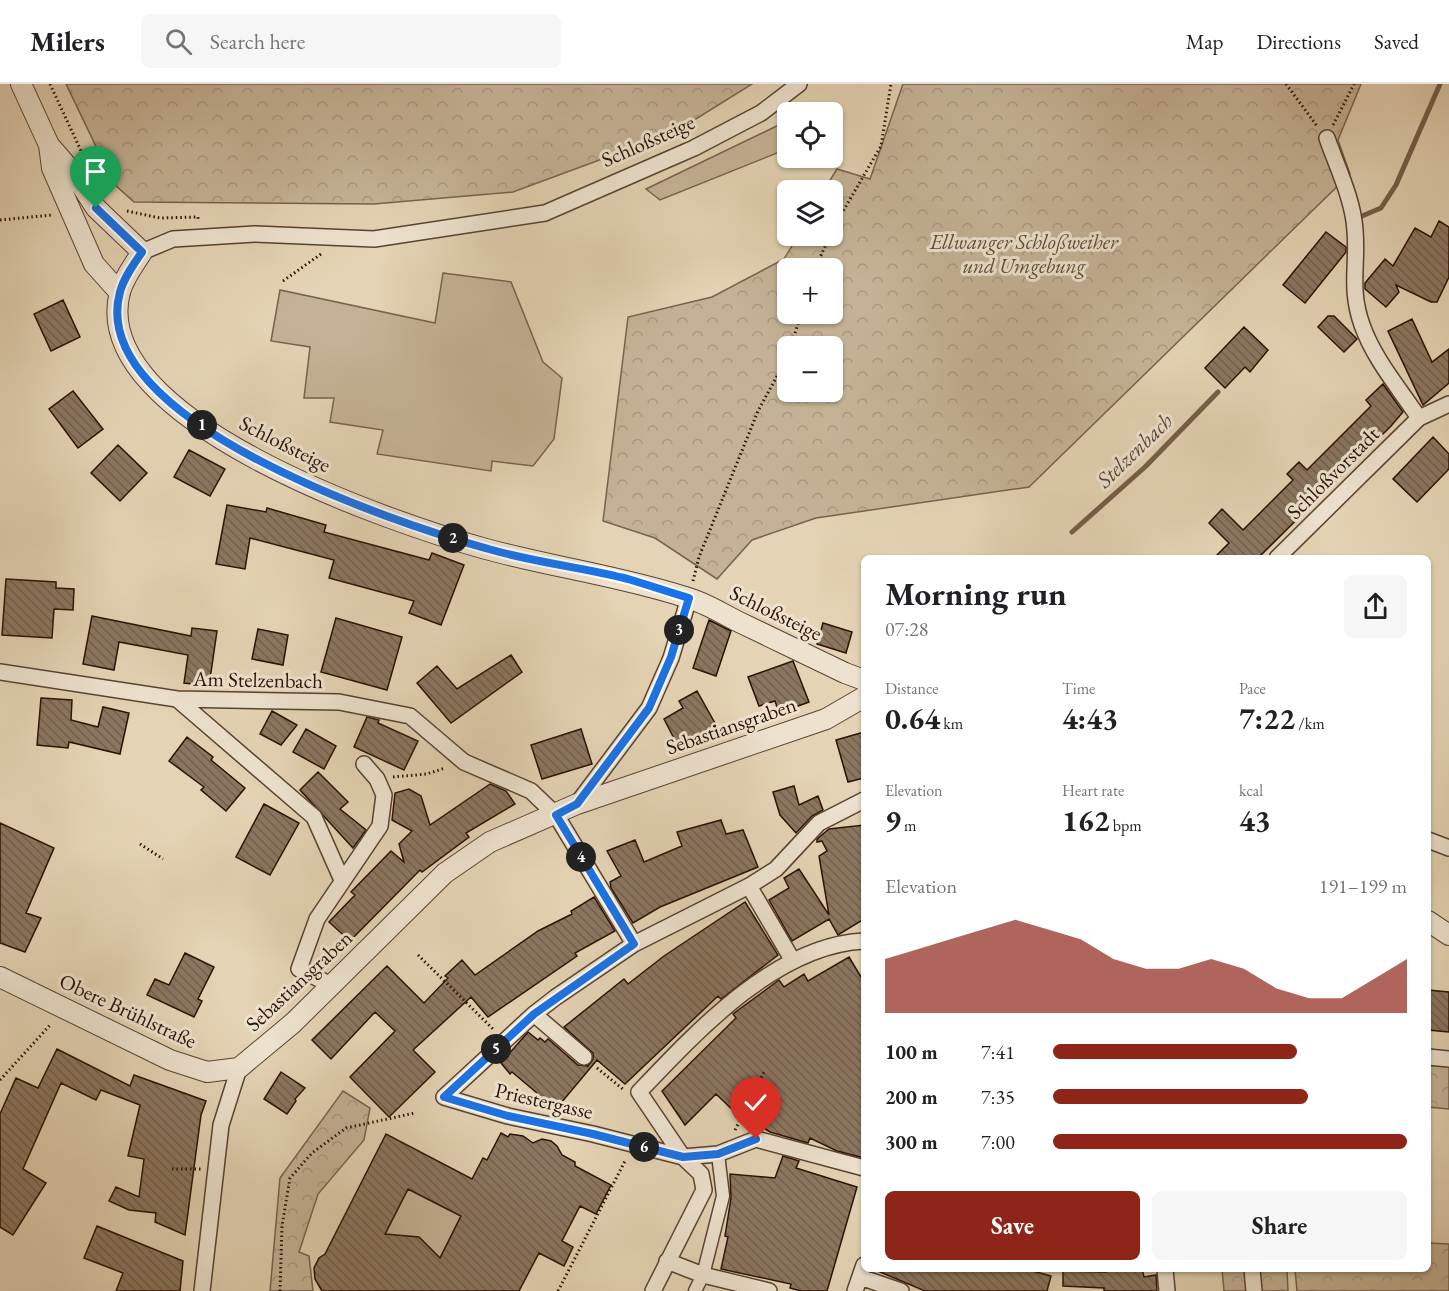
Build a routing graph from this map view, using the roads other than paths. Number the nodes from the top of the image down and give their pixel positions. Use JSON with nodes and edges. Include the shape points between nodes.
{"nodes":[{"id":1,"x":21,"y":84,"type":"edge"},
{"id":2,"x":800,"y":84,"type":"edge"},
{"id":3,"x":1327,"y":138,"type":"road end"},
{"id":4,"x":49,"y":145,"type":"junction"},
{"id":5,"x":142,"y":252,"type":"junction"},
{"id":6,"x":120,"y":293,"type":"junction"},
{"id":7,"x":1449,"y":404,"type":"edge"},
{"id":8,"x":1419,"y":418,"type":"junction"},
{"id":9,"x":1280,"y":555,"type":"edge"},
{"id":10,"x":689,"y":598,"type":"junction"},
{"id":11,"x":0,"y":672,"type":"edge"},
{"id":12,"x":861,"y":679,"type":"edge"},
{"id":13,"x":177,"y":699,"type":"junction"},
{"id":14,"x":861,"y":700,"type":"edge"},
{"id":15,"x":364,"y":764,"type":"dead end"},
{"id":16,"x":861,"y":802,"type":"edge"},
{"id":17,"x":577,"y":804,"type":"junction"},
{"id":18,"x":556,"y":815,"type":"junction"},
{"id":19,"x":1431,"y":841,"type":"edge"},
{"id":20,"x":1449,"y":848,"type":"edge"},
{"id":21,"x":342,"y":880,"type":"junction"},
{"id":22,"x":749,"y":886,"type":"junction"},
{"id":23,"x":1431,"y":923,"type":"edge"},
{"id":24,"x":1449,"y":935,"type":"edge"},
{"id":25,"x":861,"y":941,"type":"edge"},
{"id":26,"x":634,"y":944,"type":"junction"},
{"id":27,"x":793,"y":961,"type":"junction"},
{"id":28,"x":0,"y":977,"type":"edge"},
{"id":29,"x":331,"y":986,"type":"junction"},
{"id":30,"x":534,"y":1014,"type":"junction"},
{"id":31,"x":584,"y":1057,"type":"dead end"},
{"id":32,"x":1431,"y":1057,"type":"edge"},
{"id":33,"x":1449,"y":1059,"type":"edge"},
{"id":34,"x":239,"y":1068,"type":"junction"},
{"id":35,"x":718,"y":1154,"type":"junction"},
{"id":36,"x":683,"y":1157,"type":"junction"},
{"id":37,"x":861,"y":1167,"type":"edge"},
{"id":38,"x":667,"y":1261,"type":"junction"},
{"id":39,"x":1166,"y":1272,"type":"edge"},
{"id":40,"x":1252,"y":1272,"type":"edge"},
{"id":41,"x":703,"y":1275,"type":"junction"},
{"id":42,"x":860,"y":1278,"type":"edge"},
{"id":43,"x":202,"y":1291,"type":"edge"},
{"id":44,"x":653,"y":1291,"type":"edge"},
{"id":45,"x":696,"y":1291,"type":"edge"},
{"id":46,"x":769,"y":1291,"type":"edge"},
{"id":47,"x":901,"y":1291,"type":"edge"},
{"id":48,"x":1167,"y":1291,"type":"edge"},
{"id":49,"x":1254,"y":1291,"type":"edge"}],
"edges":[{"from":1,"to":4,"type":"street"},
{"from":2,"to":5,"type":"street","name":"Schloßsteige","via":[[760,113],[694,148],[545,213],[374,239],[255,234],[173,239]]},
{"from":3,"to":8,"type":"street","via":[[1351,207],[1355,230],[1354,291],[1362,326],[1379,360]]},
{"from":4,"to":5,"type":"street","via":[[96,208]]},
{"from":4,"to":6,"type":"street","via":[[52,168],[94,264]]},
{"from":5,"to":6,"type":"street","name":"Schloßsteige"},
{"from":6,"to":10,"type":"street","name":"Schloßsteige","via":[[119,321],[125,348],[138,371],[166,399],[228,444],[390,518],[487,549],[627,579]]},
{"from":7,"to":8,"type":"street","name":"Schloßvorstadt"},
{"from":8,"to":9,"type":"street","name":"Schloßvorstadt"},
{"from":10,"to":12,"type":"street","name":"Schloßsteige"},
{"from":10,"to":17,"type":"street","name":"Sebastiansgraben","via":[[671,657],[649,708]]},
{"from":11,"to":13,"type":"street"},
{"from":13,"to":18,"type":"street","name":"Am Stelzenbach","via":[[339,702],[410,716],[464,762],[531,791]]},
{"from":13,"to":21,"type":"street","name":"Am Stelzenbach","via":[[314,817]]},
{"from":14,"to":17,"type":"street","name":"Sebastiansgraben","via":[[826,719]]},
{"from":15,"to":21,"type":"street","via":[[384,795],[380,826]]},
{"from":16,"to":22,"type":"street","name":"Priestergasse","via":[[819,823],[776,868]]},
{"from":17,"to":18,"type":"street","name":"Sebastiansgraben"},
{"from":18,"to":26,"type":"street","name":"Am Stelzenbach"},
{"from":18,"to":29,"type":"street","name":"Sebastiansgraben","via":[[490,842],[445,873]]},
{"from":19,"to":20,"type":"street"},
{"from":21,"to":29,"type":"street","via":[[317,919],[298,969]]},
{"from":22,"to":26,"type":"street","name":"Priestergasse"},
{"from":22,"to":27,"type":"street"},
{"from":23,"to":24,"type":"street"},
{"from":25,"to":27,"type":"street"},
{"from":26,"to":30,"type":"street","name":"Priestergasse"},
{"from":27,"to":36,"type":"street","via":[[735,998],[702,1026],[639,1092]]},
{"from":28,"to":34,"type":"street","name":"Obere Brühlstraße","via":[[188,1066],[207,1072]]},
{"from":29,"to":34,"type":"street","name":"Sebastiansgraben"},
{"from":30,"to":31,"type":"street"},
{"from":30,"to":36,"type":"street","name":"Priestergasse","via":[[444,1097]]},
{"from":32,"to":33,"type":"street"},
{"from":34,"to":43,"type":"street","via":[[221,1125]]},
{"from":35,"to":36,"type":"street"},
{"from":35,"to":37,"type":"street","via":[[756,1139]]},
{"from":35,"to":41,"type":"street","via":[[723,1196]]},
{"from":36,"to":38,"type":"street","via":[[701,1174],[704,1190]]},
{"from":38,"to":41,"type":"street"},
{"from":38,"to":44,"type":"street"},
{"from":39,"to":48,"type":"street"},
{"from":40,"to":49,"type":"street"},
{"from":41,"to":45,"type":"street"},
{"from":41,"to":46,"type":"street"},
{"from":42,"to":47,"type":"street"}]}
